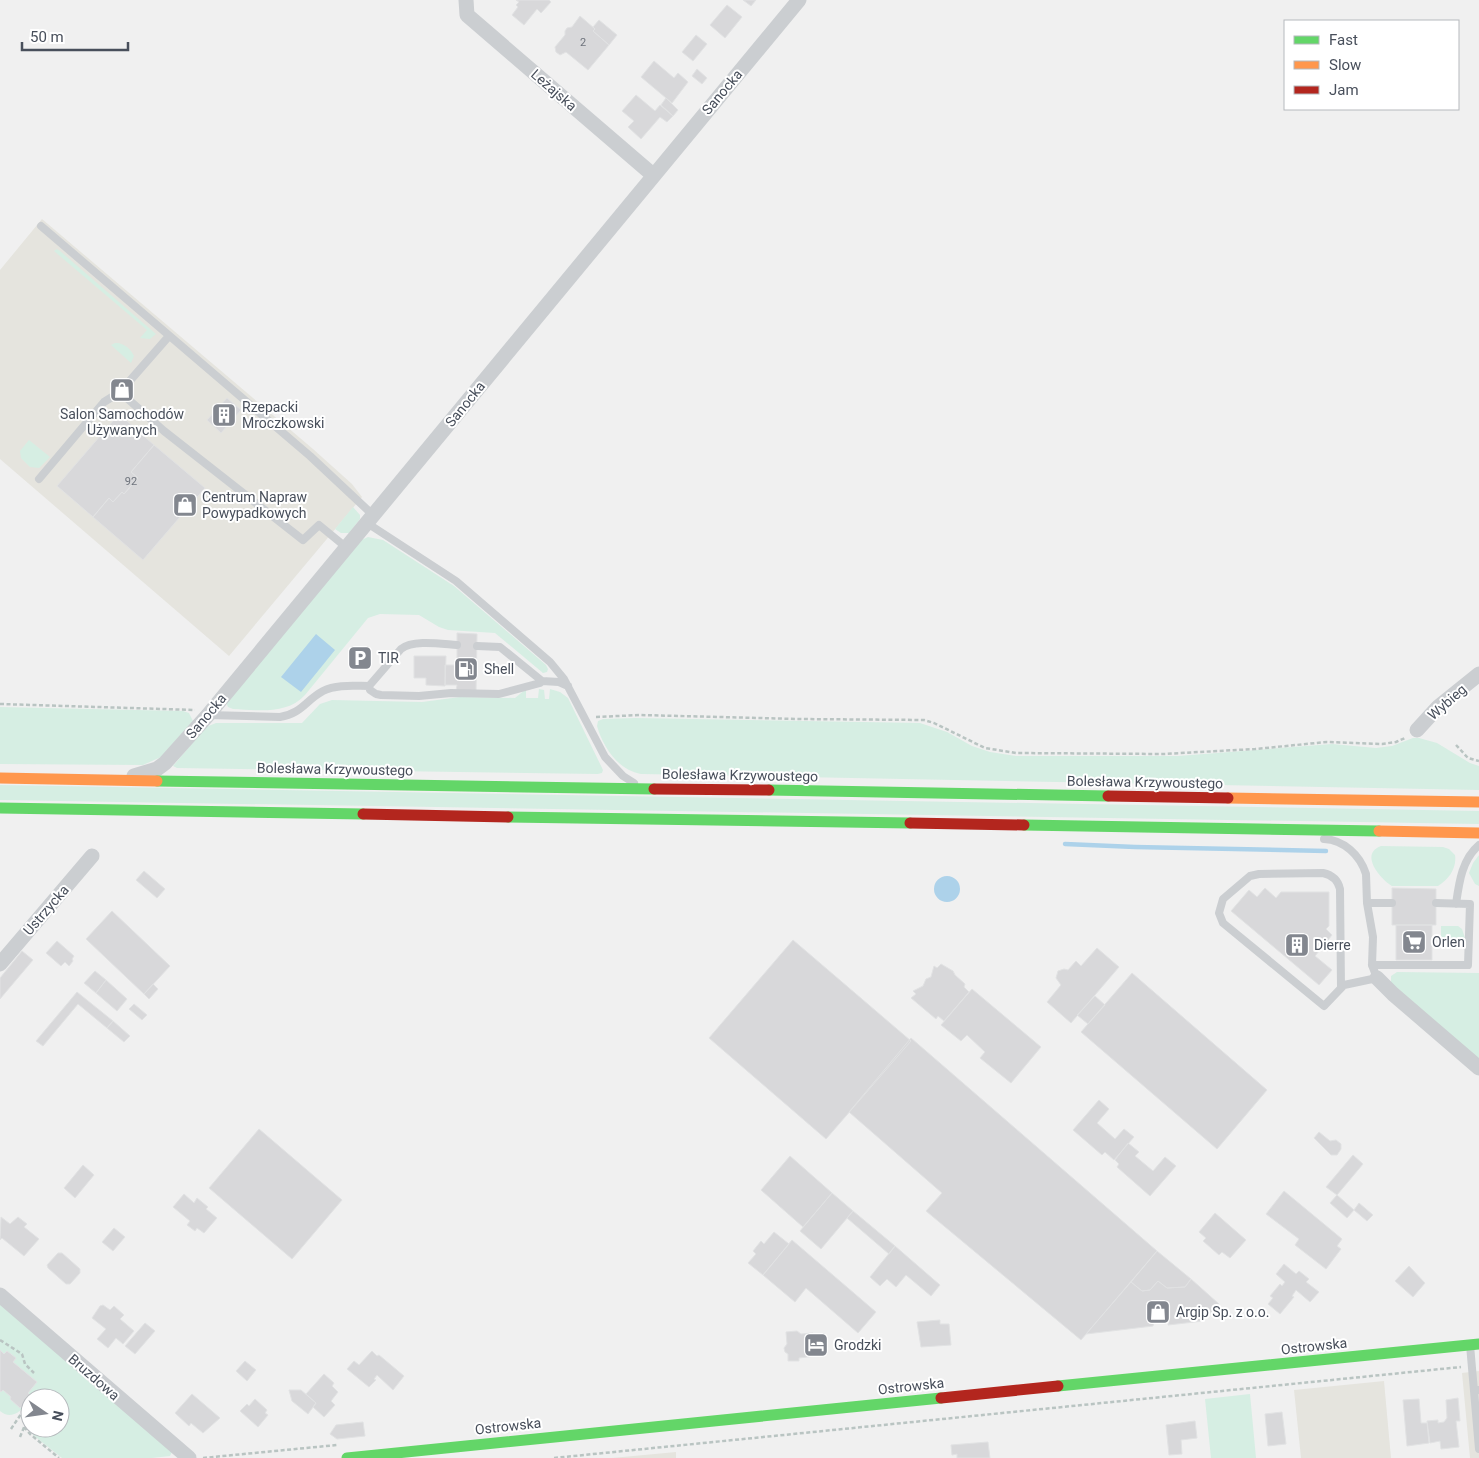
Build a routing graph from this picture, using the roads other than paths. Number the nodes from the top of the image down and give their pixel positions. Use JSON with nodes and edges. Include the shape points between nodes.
{"nodes":[{"id":1,"x":466,"y":0,"type":"edge"},
{"id":2,"x":798,"y":0,"type":"edge"},
{"id":3,"x":653,"y":175,"type":"junction"},
{"id":4,"x":41,"y":226,"type":"dead end"},
{"id":5,"x":169,"y":336,"type":"junction"},
{"id":6,"x":120,"y":392,"type":"junction"},
{"id":7,"x":39,"y":480,"type":"dead end"},
{"id":8,"x":370,"y":519,"type":"junction"},
{"id":9,"x":347,"y":548,"type":"junction"},
{"id":10,"x":457,"y":645,"type":"dead end"},
{"id":11,"x":477,"y":646,"type":"dead end"},
{"id":12,"x":1479,"y":674,"type":"edge"},
{"id":13,"x":542,"y":681,"type":"junction"},
{"id":14,"x":369,"y":686,"type":"junction"},
{"id":15,"x":568,"y":686,"type":"junction"},
{"id":16,"x":208,"y":715,"type":"junction"},
{"id":17,"x":1417,"y":730,"type":"road end"},
{"id":18,"x":0,"y":778,"type":"edge"},
{"id":19,"x":112,"y":780,"type":"junction"},
{"id":20,"x":650,"y":788,"type":"junction"},
{"id":21,"x":1479,"y":802,"type":"edge"},
{"id":22,"x":0,"y":808,"type":"edge"},
{"id":23,"x":1274,"y":829,"type":"junction"},
{"id":24,"x":1479,"y":833,"type":"edge"},
{"id":25,"x":1300,"y":839,"type":"dead end"},
{"id":26,"x":1313,"y":839,"type":"dead end"},
{"id":27,"x":1479,"y":845,"type":"edge"},
{"id":28,"x":92,"y":856,"type":"dead end"},
{"id":29,"x":1367,"y":903,"type":"junction"},
{"id":30,"x":1392,"y":903,"type":"dead end"},
{"id":31,"x":1436,"y":904,"type":"dead end"},
{"id":32,"x":1456,"y":904,"type":"junction"},
{"id":33,"x":0,"y":964,"type":"edge"},
{"id":34,"x":1375,"y":971,"type":"junction"},
{"id":35,"x":1340,"y":988,"type":"junction"},
{"id":36,"x":1479,"y":1068,"type":"edge"},
{"id":37,"x":0,"y":1295,"type":"edge"},
{"id":38,"x":1474,"y":1345,"type":"edge"},
{"id":39,"x":1476,"y":1390,"type":"edge"},
{"id":40,"x":1479,"y":1449,"type":"edge"},
{"id":41,"x":189,"y":1458,"type":"edge"},
{"id":42,"x":353,"y":1458,"type":"edge"}],
"edges":[{"from":1,"to":3,"type":"street","name":"Leżajska","via":[[467,15]]},
{"from":2,"to":3,"type":"street","name":"Sanocka"},
{"from":3,"to":8,"type":"street","name":"Sanocka"},
{"from":4,"to":5,"type":"lane"},
{"from":5,"to":6,"type":"lane"},
{"from":5,"to":8,"type":"lane","via":[[310,456]]},
{"from":6,"to":7,"type":"lane","via":[[104,402]]},
{"from":6,"to":9,"type":"lane","via":[[164,431],[303,540],[319,525]]},
{"from":8,"to":9,"type":"street","name":"Sanocka"},
{"from":8,"to":15,"type":"lane","via":[[456,581],[550,662]]},
{"from":9,"to":16,"type":"street","name":"Sanocka"},
{"from":10,"to":14,"type":"lane","via":[[406,645]]},
{"from":11,"to":13,"type":"lane","via":[[500,647]]},
{"from":12,"to":17,"type":"street","name":"Wybieg","via":[[1438,707]]},
{"from":13,"to":14,"type":"lane","via":[[499,694],[381,695],[370,690]]},
{"from":13,"to":15,"type":"lane"},
{"from":14,"to":16,"type":"lane","via":[[327,689],[297,712],[284,717]]},
{"from":15,"to":20,"type":"lane","via":[[611,765],[627,779]]},
{"from":16,"to":19,"type":"street","name":"Sanocka","via":[[162,766]]},
{"from":18,"to":19,"type":"main road","name":"Bolesława Krzywoustego"},
{"from":19,"to":20,"type":"main road","name":"Bolesława Krzywoustego"},
{"from":20,"to":21,"type":"main road","name":"Bolesława Krzywoustego"},
{"from":22,"to":23,"type":"main road"},
{"from":23,"to":24,"type":"main road"},
{"from":23,"to":25,"type":"lane"},
{"from":26,"to":29,"type":"lane","via":[[1336,842],[1358,857],[1366,874]]},
{"from":27,"to":32,"type":"lane","via":[[1464,866]]},
{"from":28,"to":33,"type":"street","name":"Ustrzycka"},
{"from":29,"to":30,"type":"lane"},
{"from":29,"to":34,"type":"lane"},
{"from":31,"to":32,"type":"lane"},
{"from":32,"to":34,"type":"lane","via":[[1470,904],[1468,966]]},
{"from":34,"to":35,"type":"lane"},
{"from":34,"to":36,"type":"street","via":[[1393,994]]},
{"from":35,"to":35,"type":"lane","via":[[1324,1006],[1223,923],[1219,913],[1223,898],[1250,876],[1259,874],[1323,873],[1332,877],[1340,889]]},
{"from":37,"to":41,"type":"street","name":"Bruzdowa"},
{"from":38,"to":39,"type":"lane","via":[[1471,1366]]},
{"from":38,"to":42,"type":"main road","name":"Ostrowska"},
{"from":39,"to":40,"type":"lane"}]}
